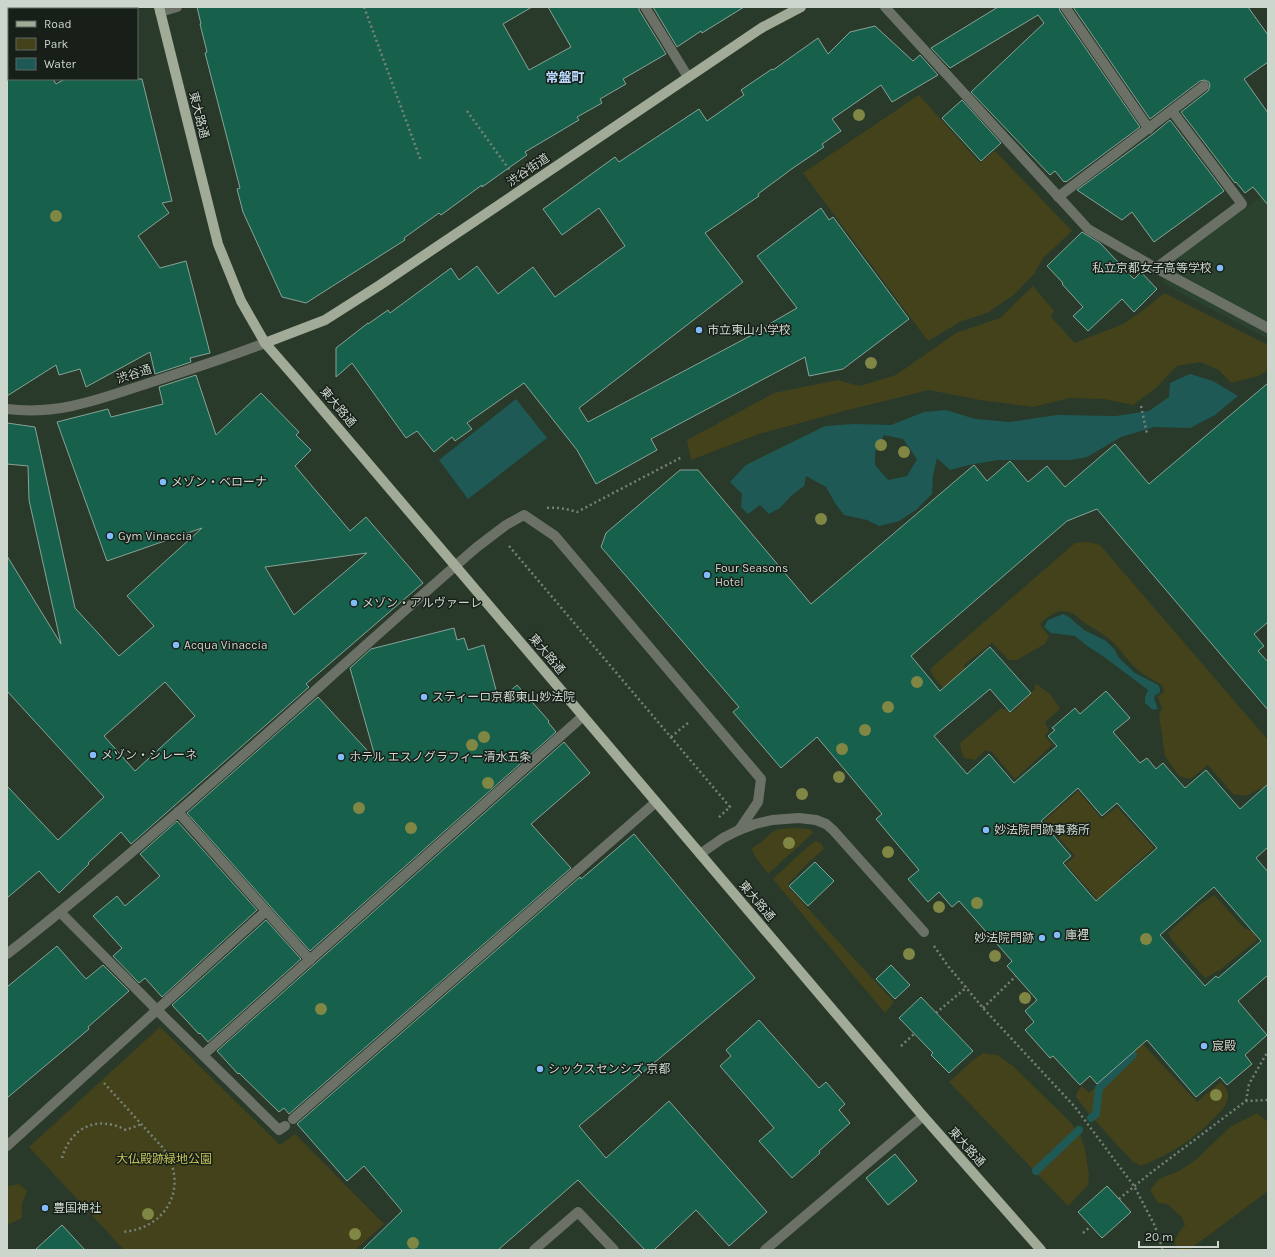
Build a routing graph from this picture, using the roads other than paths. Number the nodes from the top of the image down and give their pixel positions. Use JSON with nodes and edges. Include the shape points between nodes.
{"nodes":[{"id":1,"x":177,"y":7,"type":"edge"},
{"id":2,"x":645,"y":7,"type":"edge"},
{"id":3,"x":801,"y":7,"type":"edge"},
{"id":4,"x":885,"y":7,"type":"edge"},
{"id":5,"x":1065,"y":7,"type":"edge"},
{"id":6,"x":159,"y":9,"type":"edge"},
{"id":7,"x":688,"y":77,"type":"junction"},
{"id":8,"x":1204,"y":86,"type":"dead end"},
{"id":9,"x":1172,"y":111,"type":"junction"},
{"id":10,"x":1148,"y":129,"type":"junction"},
{"id":11,"x":1058,"y":197,"type":"junction"},
{"id":12,"x":1156,"y":268,"type":"junction"},
{"id":13,"x":1268,"y":328,"type":"edge"},
{"id":14,"x":265,"y":343,"type":"junction"},
{"id":15,"x":7,"y":410,"type":"edge"},
{"id":16,"x":455,"y":566,"type":"junction"},
{"id":17,"x":582,"y":717,"type":"junction"},
{"id":18,"x":656,"y":802,"type":"junction"},
{"id":19,"x":178,"y":812,"type":"junction"},
{"id":20,"x":739,"y":830,"type":"junction"},
{"id":21,"x":700,"y":854,"type":"junction"},
{"id":22,"x":266,"y":911,"type":"junction"},
{"id":23,"x":60,"y":912,"type":"junction"},
{"id":24,"x":924,"y":932,"type":"road end"},
{"id":25,"x":9,"y":950,"type":"edge"},
{"id":26,"x":310,"y":960,"type":"junction"},
{"id":27,"x":157,"y":1010,"type":"junction"},
{"id":28,"x":203,"y":1055,"type":"junction"},
{"id":29,"x":923,"y":1116,"type":"junction"},
{"id":30,"x":293,"y":1119,"type":"dead end"},
{"id":31,"x":285,"y":1126,"type":"dead end"},
{"id":32,"x":7,"y":1146,"type":"edge"},
{"id":33,"x":610,"y":1249,"type":"edge"},
{"id":34,"x":534,"y":1250,"type":"edge"},
{"id":35,"x":765,"y":1250,"type":"edge"},
{"id":36,"x":1041,"y":1250,"type":"edge"}],
"edges":[{"from":1,"to":6,"type":"street"},
{"from":2,"to":7,"type":"street"},
{"from":3,"to":7,"type":"main road","name":"渋谷街道","via":[[763,27]]},
{"from":4,"to":11,"type":"street"},
{"from":5,"to":10,"type":"street"},
{"from":6,"to":14,"type":"main road","name":"東大路通","via":[[218,244],[241,302]]},
{"from":7,"to":14,"type":"main road","name":"渋谷街道","via":[[325,320]]},
{"from":8,"to":9,"type":"street"},
{"from":9,"to":10,"type":"street"},
{"from":9,"to":12,"type":"street","via":[[1242,204]]},
{"from":10,"to":11,"type":"street"},
{"from":11,"to":12,"type":"street","via":[[1088,229]]},
{"from":12,"to":13,"type":"street"},
{"from":14,"to":15,"type":"street","name":"渋谷通","via":[[82,405],[46,410]]},
{"from":14,"to":16,"type":"main road","name":"東大路通"},
{"from":16,"to":17,"type":"main road","name":"東大路通"},
{"from":16,"to":19,"type":"street"},
{"from":16,"to":20,"type":"street","via":[[506,524],[524,514],[555,536],[761,778],[758,802]]},
{"from":17,"to":18,"type":"main road","name":"東大路通"},
{"from":17,"to":26,"type":"street"},
{"from":18,"to":21,"type":"main road","name":"東大路通"},
{"from":18,"to":30,"type":"street"},
{"from":19,"to":22,"type":"street"},
{"from":19,"to":23,"type":"street"},
{"from":20,"to":21,"type":"street"},
{"from":20,"to":24,"type":"street","via":[[781,819],[799,818],[826,824]]},
{"from":21,"to":29,"type":"main road","name":"東大路通"},
{"from":22,"to":26,"type":"street"},
{"from":22,"to":27,"type":"street"},
{"from":23,"to":25,"type":"street"},
{"from":23,"to":27,"type":"street"},
{"from":26,"to":28,"type":"street"},
{"from":27,"to":28,"type":"street"},
{"from":27,"to":32,"type":"street"},
{"from":28,"to":31,"type":"street","via":[[280,1130]]},
{"from":29,"to":35,"type":"street"},
{"from":29,"to":36,"type":"main road","name":"東大路通"},
{"from":33,"to":34,"type":"street","via":[[578,1212]]}]}
